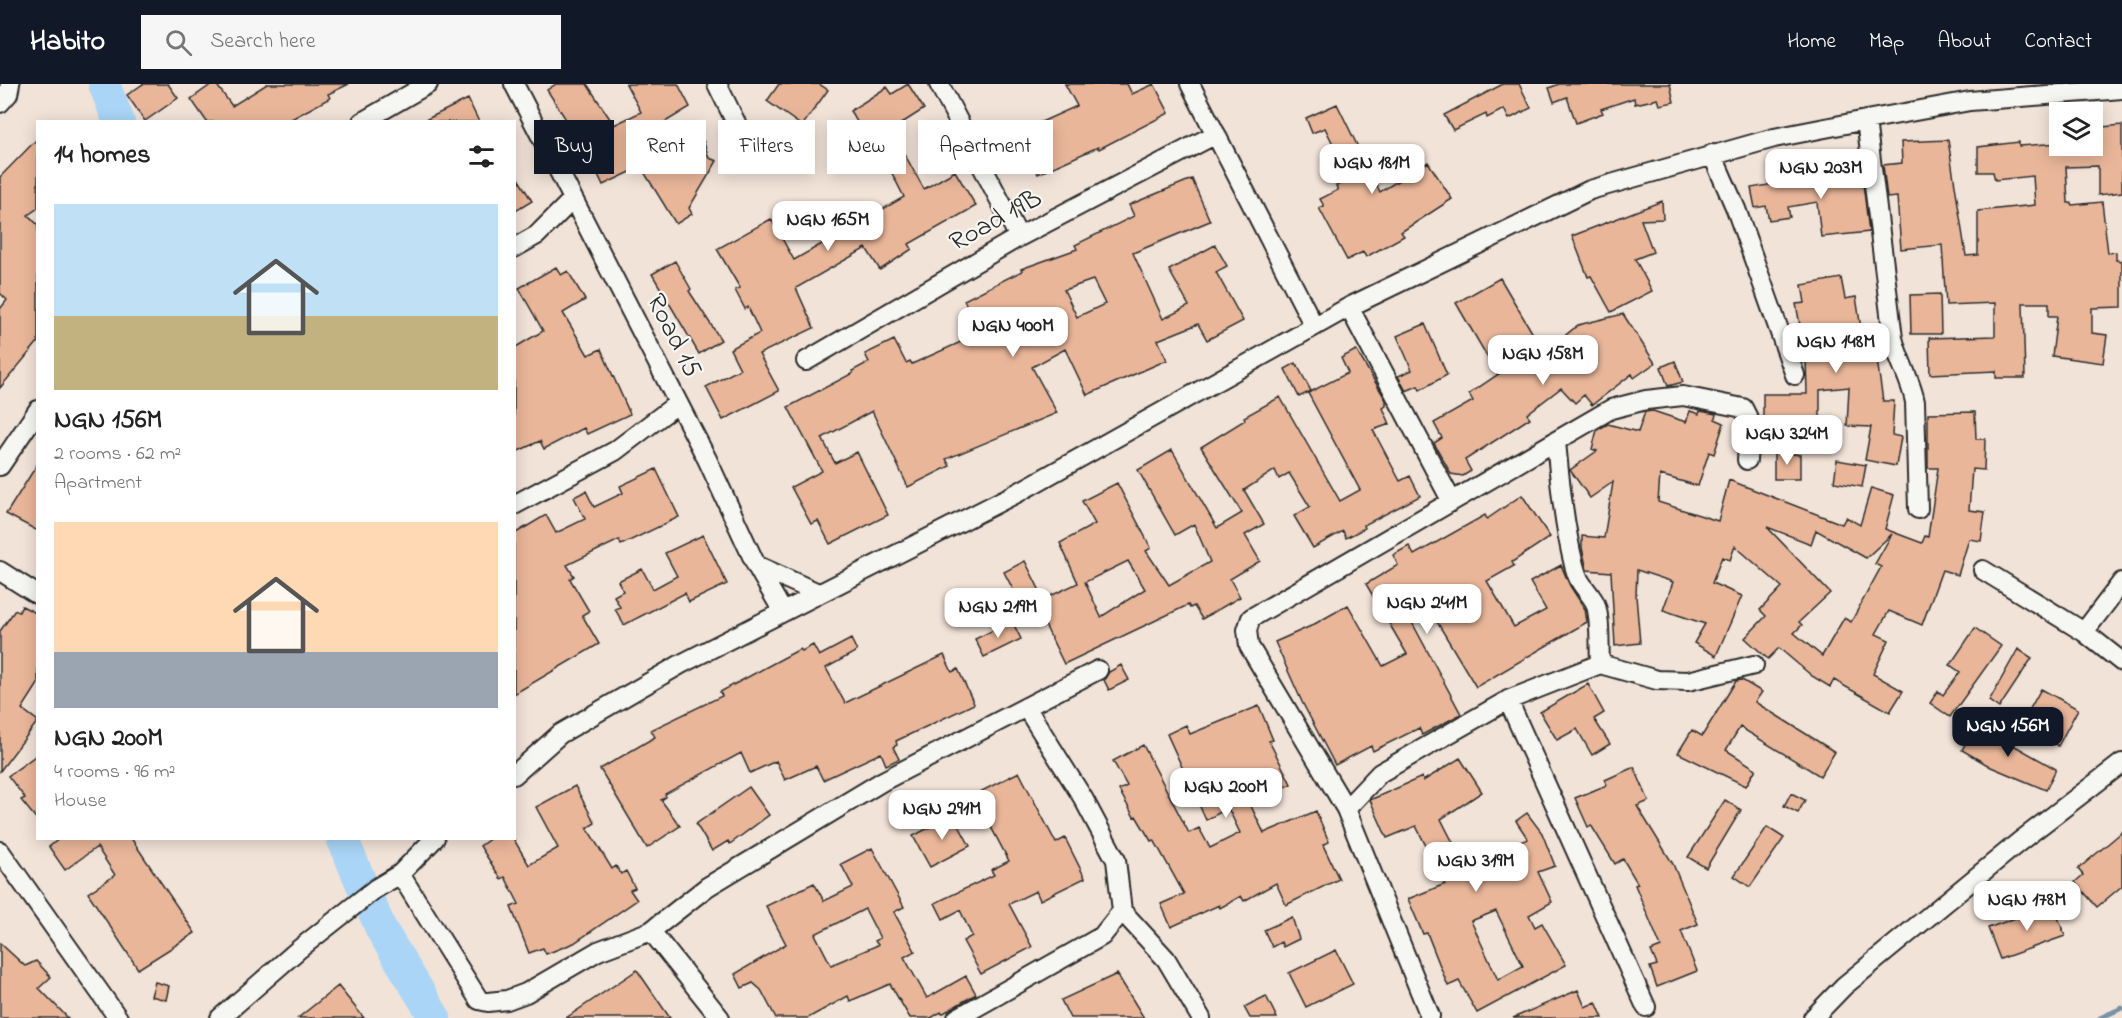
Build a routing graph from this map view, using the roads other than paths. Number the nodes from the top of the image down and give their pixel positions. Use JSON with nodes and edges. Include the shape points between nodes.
{"nodes":[{"id":1,"x":10,"y":84,"type":"edge"},
{"id":2,"x":428,"y":84,"type":"edge"},
{"id":3,"x":514,"y":84,"type":"edge"},
{"id":4,"x":717,"y":84,"type":"edge"},
{"id":5,"x":939,"y":84,"type":"edge"},
{"id":6,"x":1190,"y":84,"type":"edge"},
{"id":7,"x":2122,"y":89,"type":"edge"},
{"id":8,"x":0,"y":103,"type":"edge"},
{"id":9,"x":365,"y":120,"type":"edge"},
{"id":10,"x":735,"y":120,"type":"edge"},
{"id":11,"x":1866,"y":120,"type":"junction"},
{"id":12,"x":1216,"y":134,"type":"junction"},
{"id":13,"x":1712,"y":154,"type":"junction"},
{"id":14,"x":573,"y":199,"type":"junction"},
{"id":15,"x":1019,"y":237,"type":"junction"},
{"id":16,"x":516,"y":247,"type":"edge"},
{"id":17,"x":1349,"y":307,"type":"junction"},
{"id":18,"x":1314,"y":326,"type":"junction"},
{"id":19,"x":806,"y":361,"type":"dead end"},
{"id":20,"x":1795,"y":375,"type":"dead end"},
{"id":21,"x":677,"y":404,"type":"junction"},
{"id":22,"x":36,"y":413,"type":"edge"},
{"id":23,"x":1556,"y":442,"type":"junction"},
{"id":24,"x":1747,"y":460,"type":"dead end"},
{"id":25,"x":0,"y":466,"type":"edge"},
{"id":26,"x":1451,"y":500,"type":"junction"},
{"id":27,"x":516,"y":504,"type":"edge"},
{"id":28,"x":1918,"y":508,"type":"dead end"},
{"id":29,"x":756,"y":565,"type":"junction"},
{"id":30,"x":1983,"y":570,"type":"dead end"},
{"id":31,"x":0,"y":571,"type":"edge"},
{"id":32,"x":2122,"y":582,"type":"edge"},
{"id":33,"x":818,"y":593,"type":"junction"},
{"id":34,"x":36,"y":594,"type":"edge"},
{"id":35,"x":783,"y":612,"type":"junction"},
{"id":36,"x":2084,"y":632,"type":"junction"},
{"id":37,"x":2122,"y":662,"type":"edge"},
{"id":38,"x":1600,"y":664,"type":"junction"},
{"id":39,"x":1754,"y":665,"type":"dead end"},
{"id":40,"x":1098,"y":670,"type":"dead end"},
{"id":41,"x":1508,"y":700,"type":"junction"},
{"id":42,"x":1026,"y":707,"type":"junction"},
{"id":43,"x":2122,"y":763,"type":"edge"},
{"id":44,"x":516,"y":773,"type":"edge"},
{"id":45,"x":1346,"y":809,"type":"junction"},
{"id":46,"x":433,"y":840,"type":"edge"},
{"id":47,"x":1,"y":854,"type":"edge"},
{"id":48,"x":393,"y":878,"type":"junction"},
{"id":49,"x":1122,"y":911,"type":"junction"},
{"id":50,"x":651,"y":931,"type":"junction"},
{"id":51,"x":1646,"y":1007,"type":"dead end"},
{"id":52,"x":488,"y":1010,"type":"edge"},
{"id":53,"x":1430,"y":1016,"type":"dead end"},
{"id":54,"x":118,"y":1018,"type":"edge"},
{"id":55,"x":220,"y":1018,"type":"edge"},
{"id":56,"x":720,"y":1018,"type":"edge"},
{"id":57,"x":957,"y":1018,"type":"edge"},
{"id":58,"x":1201,"y":1018,"type":"edge"},
{"id":59,"x":1813,"y":1018,"type":"edge"}],
"edges":[{"from":1,"to":8,"type":"street"},
{"from":2,"to":9,"type":"street"},
{"from":3,"to":14,"type":"street","name":"Road 15"},
{"from":4,"to":10,"type":"street"},
{"from":5,"to":15,"type":"street"},
{"from":6,"to":12,"type":"street"},
{"from":7,"to":11,"type":"street","via":[[1970,101]]},
{"from":11,"to":13,"type":"street"},
{"from":11,"to":28,"type":"street","via":[[1893,338],[1915,402]]},
{"from":12,"to":15,"type":"street","name":"Road 19B"},
{"from":12,"to":18,"type":"street"},
{"from":13,"to":17,"type":"street","via":[[1590,190]]},
{"from":13,"to":20,"type":"street","via":[[1736,209]]},
{"from":14,"to":16,"type":"street","via":[[537,235]]},
{"from":14,"to":21,"type":"street","name":"Road 15"},
{"from":15,"to":19,"type":"street","name":"Road 19B"},
{"from":17,"to":18,"type":"street"},
{"from":17,"to":26,"type":"street"},
{"from":18,"to":33,"type":"street","via":[[1019,492]]},
{"from":21,"to":27,"type":"street","via":[[615,451]]},
{"from":21,"to":29,"type":"street","name":"Road 15"},
{"from":22,"to":25,"type":"street"},
{"from":23,"to":24,"type":"street","via":[[1611,409],[1683,396],[1743,408],[1750,422]]},
{"from":23,"to":26,"type":"street"},
{"from":23,"to":38,"type":"street","via":[[1573,562],[1580,585],[1594,602],[1597,613]]},
{"from":26,"to":45,"type":"street","via":[[1251,618],[1247,630],[1249,646]]},
{"from":29,"to":33,"type":"street"},
{"from":29,"to":35,"type":"street","name":"Road 15"},
{"from":30,"to":36,"type":"street"},
{"from":31,"to":34,"type":"street"},
{"from":32,"to":36,"type":"street"},
{"from":33,"to":35,"type":"street"},
{"from":35,"to":44,"type":"street","via":[[681,664],[560,734]]},
{"from":36,"to":37,"type":"street"},
{"from":38,"to":39,"type":"street","via":[[1657,680],[1688,681]]},
{"from":38,"to":41,"type":"street"},
{"from":40,"to":42,"type":"street"},
{"from":41,"to":45,"type":"street","via":[[1380,772]]},
{"from":41,"to":51,"type":"street"},
{"from":42,"to":49,"type":"street","via":[[1116,860]]},
{"from":42,"to":50,"type":"street","via":[[883,781],[707,887]]},
{"from":43,"to":59,"type":"street","via":[[2019,842],[1853,979]]},
{"from":45,"to":53,"type":"street"},
{"from":46,"to":48,"type":"street"},
{"from":47,"to":54,"type":"street"},
{"from":48,"to":52,"type":"street"},
{"from":48,"to":55,"type":"street","via":[[298,950]]},
{"from":49,"to":57,"type":"street","via":[[1102,936]]},
{"from":49,"to":58,"type":"street","via":[[1166,959]]},
{"from":50,"to":52,"type":"street","via":[[598,951]]},
{"from":50,"to":56,"type":"street"}]}
